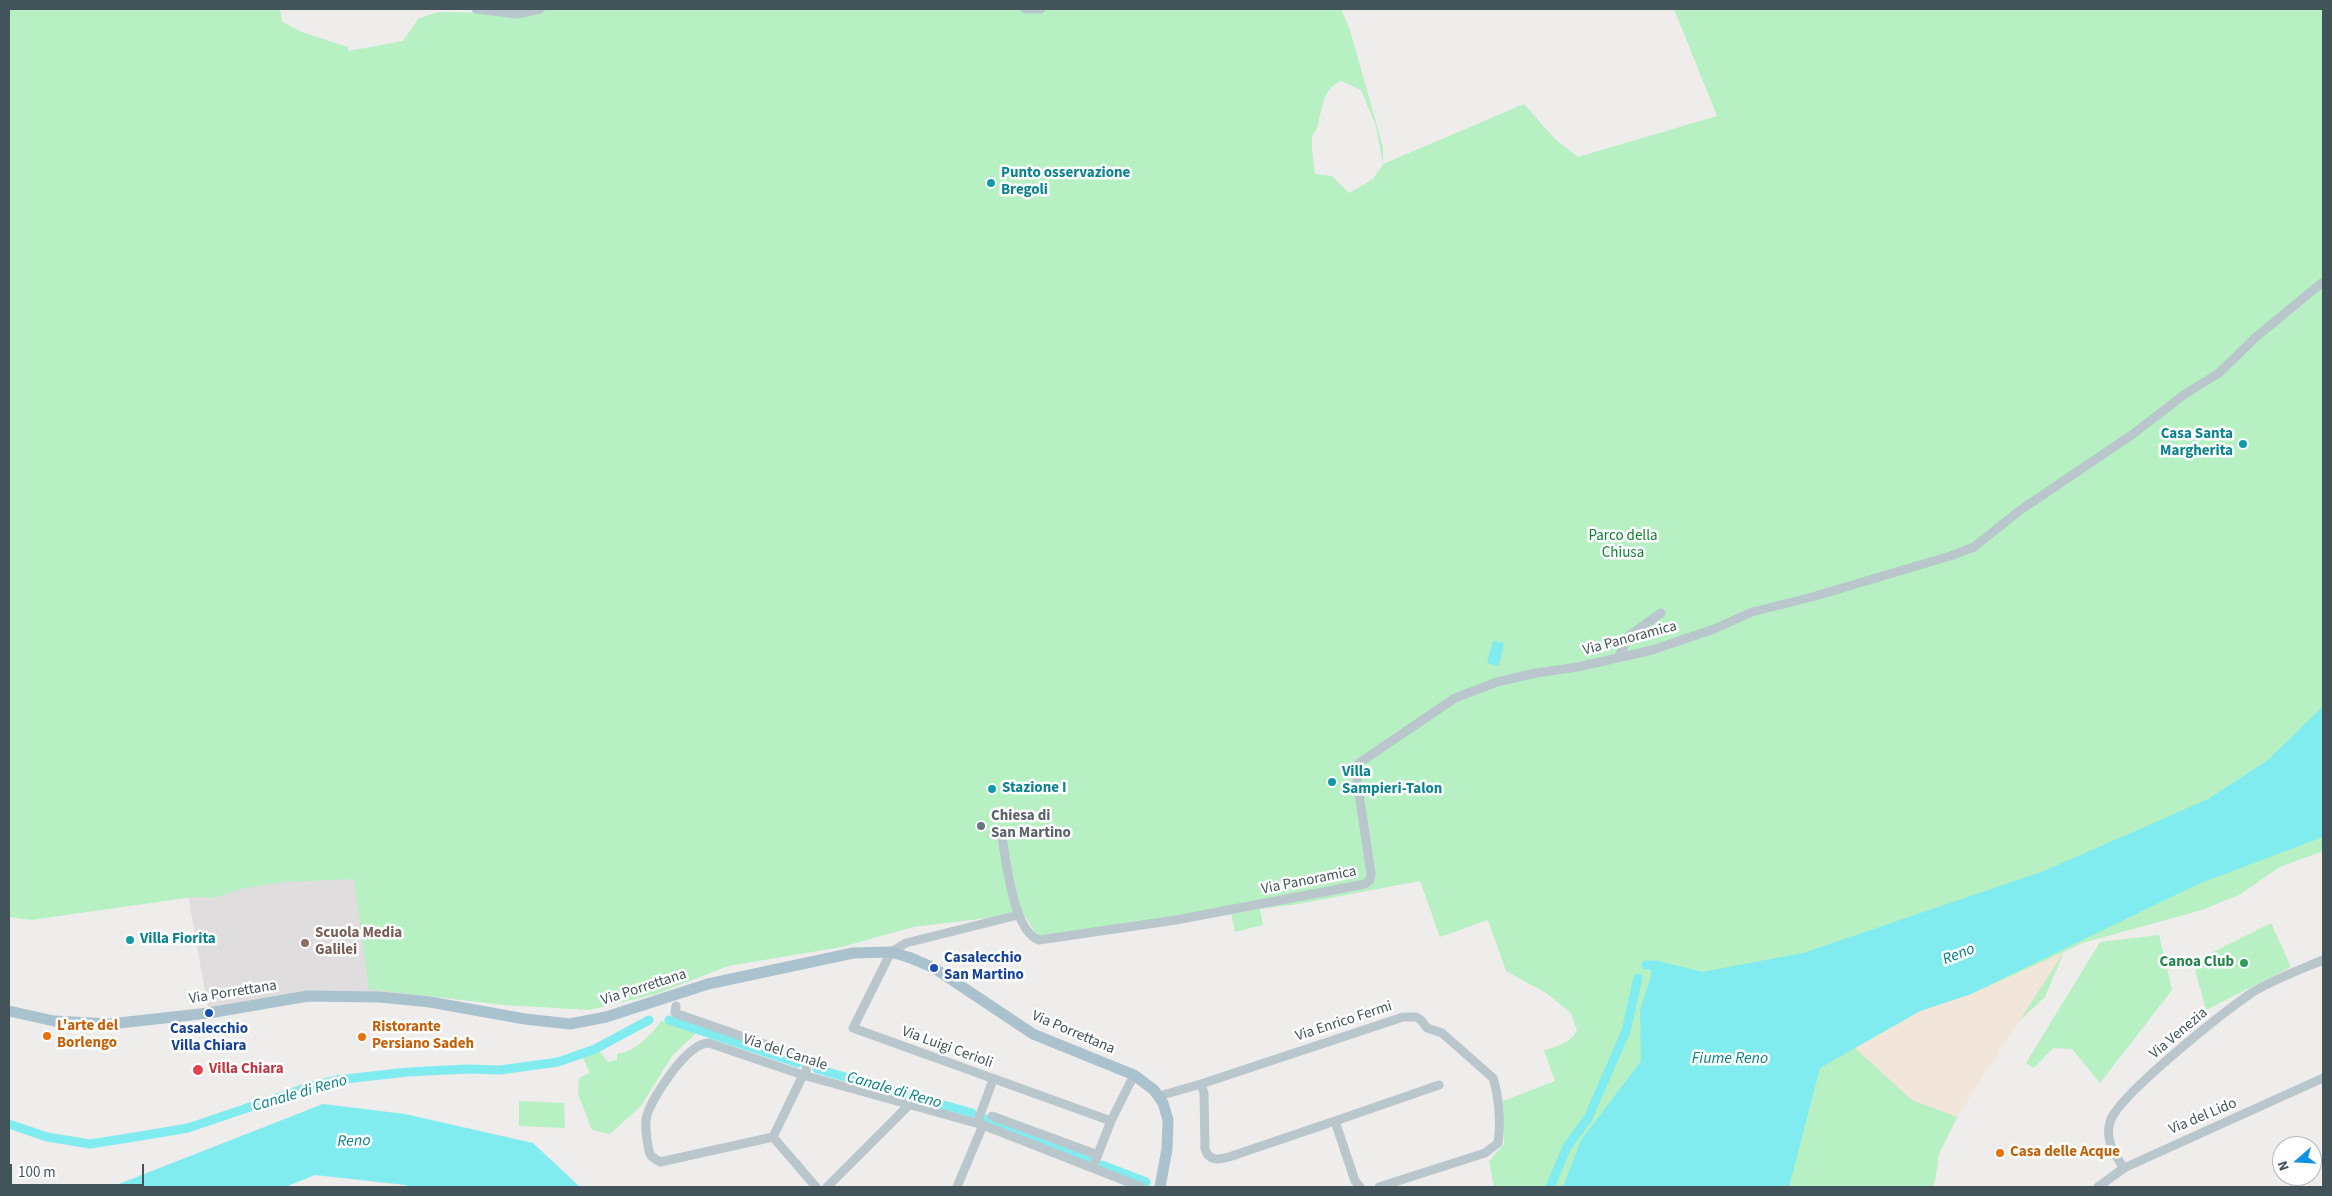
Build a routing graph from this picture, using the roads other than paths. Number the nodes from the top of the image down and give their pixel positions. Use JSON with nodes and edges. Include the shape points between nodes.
{"nodes":[{"id":1,"x":476,"y":9,"type":"edge"},
{"id":2,"x":540,"y":9,"type":"edge"},
{"id":3,"x":1025,"y":9,"type":"edge"},
{"id":4,"x":1041,"y":9,"type":"edge"},
{"id":5,"x":2323,"y":282,"type":"edge"},
{"id":6,"x":1661,"y":612,"type":"dead end"},
{"id":7,"x":1618,"y":658,"type":"junction"},
{"id":8,"x":1001,"y":831,"type":"dead end"},
{"id":9,"x":1018,"y":915,"type":"junction"},
{"id":10,"x":891,"y":952,"type":"junction"},
{"id":11,"x":2323,"y":960,"type":"edge"},
{"id":12,"x":676,"y":1006,"type":"dead end"},
{"id":13,"x":9,"y":1011,"type":"edge"},
{"id":14,"x":805,"y":1075,"type":"junction"},
{"id":15,"x":1134,"y":1075,"type":"junction"},
{"id":16,"x":2323,"y":1078,"type":"edge"},
{"id":17,"x":993,"y":1080,"type":"junction"},
{"id":18,"x":1201,"y":1084,"type":"junction"},
{"id":19,"x":1440,"y":1084,"type":"dead end"},
{"id":20,"x":1159,"y":1096,"type":"junction"},
{"id":21,"x":910,"y":1104,"type":"junction"},
{"id":22,"x":992,"y":1116,"type":"dead end"},
{"id":23,"x":1111,"y":1121,"type":"junction"},
{"id":24,"x":1335,"y":1121,"type":"junction"},
{"id":25,"x":980,"y":1124,"type":"junction"},
{"id":26,"x":773,"y":1137,"type":"junction"},
{"id":27,"x":1098,"y":1154,"type":"junction"},
{"id":28,"x":1093,"y":1167,"type":"junction"},
{"id":29,"x":2124,"y":1168,"type":"junction"},
{"id":30,"x":816,"y":1187,"type":"edge"},
{"id":31,"x":827,"y":1187,"type":"edge"},
{"id":32,"x":957,"y":1187,"type":"edge"},
{"id":33,"x":1141,"y":1187,"type":"edge"},
{"id":34,"x":1160,"y":1187,"type":"edge"},
{"id":35,"x":1360,"y":1187,"type":"edge"},
{"id":36,"x":1379,"y":1187,"type":"edge"},
{"id":37,"x":2098,"y":1187,"type":"edge"}],
"edges":[{"from":1,"to":2,"type":"street","via":[[518,14]]},
{"from":3,"to":4,"type":"street"},
{"from":5,"to":7,"type":"street","name":"Via Panoramica","via":[[2256,337],[2220,373],[2185,394],[1974,547],[1752,612],[1714,629]]},
{"from":6,"to":7,"type":"street","via":[[1629,636]]},
{"from":7,"to":9,"type":"street","name":"Via Panoramica","via":[[1497,682],[1455,698],[1359,763],[1356,772],[1370,874],[1367,883],[1176,920],[1043,940],[1028,933]]},
{"from":8,"to":9,"type":"street"},
{"from":9,"to":10,"type":"street","via":[[936,934],[906,943]]},
{"from":10,"to":13,"type":"main road","name":"Via Porrettana","via":[[853,953],[708,984],[606,1017],[570,1024],[379,997],[308,996],[209,1013],[110,1024],[54,1021]]},
{"from":10,"to":15,"type":"main road","name":"Via Porrettana","via":[[934,968],[1033,1034]]},
{"from":10,"to":17,"type":"street","name":"Via Luigi Cerioli","via":[[854,1028]]},
{"from":11,"to":29,"type":"street","name":"Via Venezia","via":[[2252,993],[2176,1051],[2124,1102],[2110,1120],[2108,1136]]},
{"from":12,"to":14,"type":"street","via":[[676,1013],[807,1059]]},
{"from":14,"to":21,"type":"street","name":"Via del Canale"},
{"from":14,"to":26,"type":"street"},
{"from":14,"to":26,"type":"street","name":"Via del Canale","via":[[709,1043],[699,1044],[680,1061],[648,1115],[649,1151],[656,1160],[664,1162]]},
{"from":15,"to":20,"type":"main road","name":"Via Porrettana"},
{"from":15,"to":23,"type":"street"},
{"from":16,"to":29,"type":"street","name":"Via del Lido"},
{"from":17,"to":23,"type":"street","name":"Via Luigi Cerioli"},
{"from":17,"to":25,"type":"street"},
{"from":18,"to":20,"type":"street","name":"Via Enrico Fermi"},
{"from":18,"to":24,"type":"street","via":[[1206,1153],[1214,1159],[1229,1157]]},
{"from":18,"to":36,"type":"street","name":"Via Enrico Fermi","via":[[1403,1017],[1416,1017],[1427,1028],[1442,1033],[1492,1078],[1496,1093],[1498,1139],[1491,1150]]},
{"from":19,"to":24,"type":"street"},
{"from":20,"to":34,"type":"main road","name":"Via Porrettana","via":[[1167,1113],[1168,1132]]},
{"from":21,"to":25,"type":"street","name":"Via del Canale"},
{"from":21,"to":31,"type":"street"},
{"from":22,"to":27,"type":"street"},
{"from":23,"to":27,"type":"street"},
{"from":24,"to":35,"type":"street","via":[[1355,1181]]},
{"from":25,"to":28,"type":"street","name":"Via del Canale"},
{"from":25,"to":32,"type":"street"},
{"from":26,"to":30,"type":"street"},
{"from":27,"to":28,"type":"street"},
{"from":28,"to":33,"type":"street","name":"Via del Canale"},
{"from":29,"to":37,"type":"street","name":"Via del Lido"}]}
